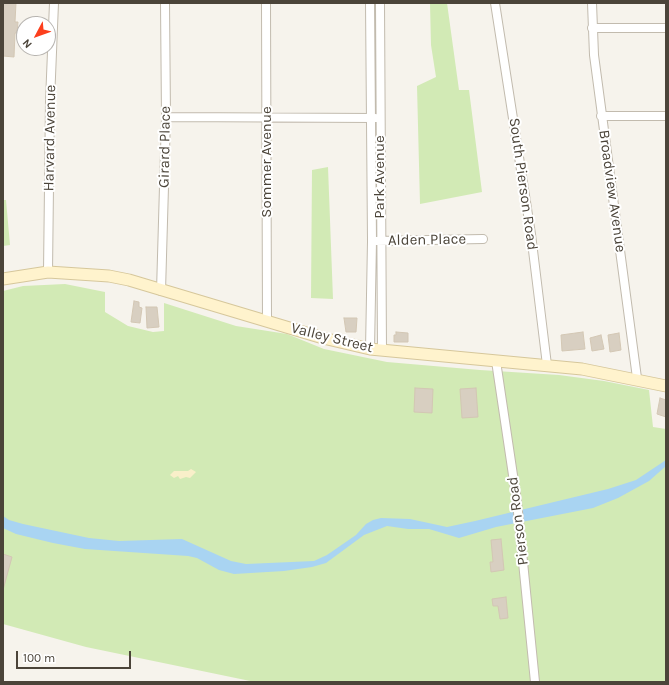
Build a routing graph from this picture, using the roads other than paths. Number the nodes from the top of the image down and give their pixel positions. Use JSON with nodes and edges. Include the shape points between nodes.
{"nodes":[{"id":1,"x":54,"y":3,"type":"edge"},
{"id":2,"x":165,"y":3,"type":"edge"},
{"id":3,"x":266,"y":3,"type":"edge"},
{"id":4,"x":370,"y":3,"type":"edge"},
{"id":5,"x":380,"y":3,"type":"edge"},
{"id":6,"x":495,"y":3,"type":"edge"},
{"id":7,"x":592,"y":3,"type":"edge"},
{"id":8,"x":592,"y":28,"type":"junction"},
{"id":9,"x":666,"y":28,"type":"edge"},
{"id":10,"x":602,"y":116,"type":"junction"},
{"id":11,"x":666,"y":116,"type":"edge"},
{"id":12,"x":166,"y":117,"type":"junction"},
{"id":13,"x":371,"y":118,"type":"junction"},
{"id":14,"x":380,"y":118,"type":"junction"},
{"id":15,"x":267,"y":119,"type":"junction"},
{"id":16,"x":482,"y":239,"type":"dead end"},
{"id":17,"x":376,"y":241,"type":"junction"},
{"id":18,"x":48,"y":272,"type":"junction"},
{"id":19,"x":3,"y":279,"type":"edge"},
{"id":20,"x":161,"y":291,"type":"junction"},
{"id":21,"x":267,"y":322,"type":"junction"},
{"id":22,"x":370,"y":349,"type":"junction"},
{"id":23,"x":382,"y":351,"type":"junction"},
{"id":24,"x":496,"y":361,"type":"junction"},
{"id":25,"x":547,"y":365,"type":"junction"},
{"id":26,"x":637,"y":378,"type":"junction"},
{"id":27,"x":666,"y":386,"type":"edge"},
{"id":28,"x":535,"y":682,"type":"edge"}],
"edges":[{"from":1,"to":18,"type":"street","name":"Harvard Avenue"},
{"from":2,"to":12,"type":"street","name":"Girard Place"},
{"from":3,"to":15,"type":"street","name":"Sommer Avenue"},
{"from":4,"to":13,"type":"street","name":"Park Avenue"},
{"from":5,"to":14,"type":"street","name":"Park Avenue"},
{"from":6,"to":25,"type":"street","name":"South Pierson Road","via":[[531,234]]},
{"from":7,"to":8,"type":"street","name":"Broadview Avenue"},
{"from":8,"to":9,"type":"street"},
{"from":8,"to":10,"type":"street","name":"Broadview Avenue"},
{"from":10,"to":11,"type":"street"},
{"from":10,"to":26,"type":"street","name":"Broadview Avenue"},
{"from":12,"to":15,"type":"street"},
{"from":12,"to":20,"type":"street","name":"Girard Place"},
{"from":13,"to":14,"type":"street"},
{"from":13,"to":15,"type":"street"},
{"from":13,"to":17,"type":"street","name":"Park Avenue"},
{"from":14,"to":17,"type":"street","name":"Park Avenue"},
{"from":15,"to":21,"type":"street","name":"Sommer Avenue"},
{"from":16,"to":17,"type":"street","name":"Alden Place"},
{"from":17,"to":22,"type":"street","name":"Park Avenue"},
{"from":17,"to":23,"type":"street","name":"Park Avenue"},
{"from":18,"to":19,"type":"main road","name":"Valley Street"},
{"from":18,"to":20,"type":"main road","name":"Valley Street","via":[[109,276]]},
{"from":20,"to":21,"type":"main road","name":"Valley Street"},
{"from":21,"to":22,"type":"main road","name":"Valley Street"},
{"from":22,"to":23,"type":"main road","name":"Valley Street"},
{"from":23,"to":24,"type":"main road","name":"Valley Street"},
{"from":24,"to":25,"type":"main road","name":"Valley Street"},
{"from":24,"to":28,"type":"street","name":"Pierson Road","via":[[517,502]]},
{"from":25,"to":26,"type":"main road","name":"Valley Street"},
{"from":26,"to":27,"type":"main road","name":"Valley Street"}]}
